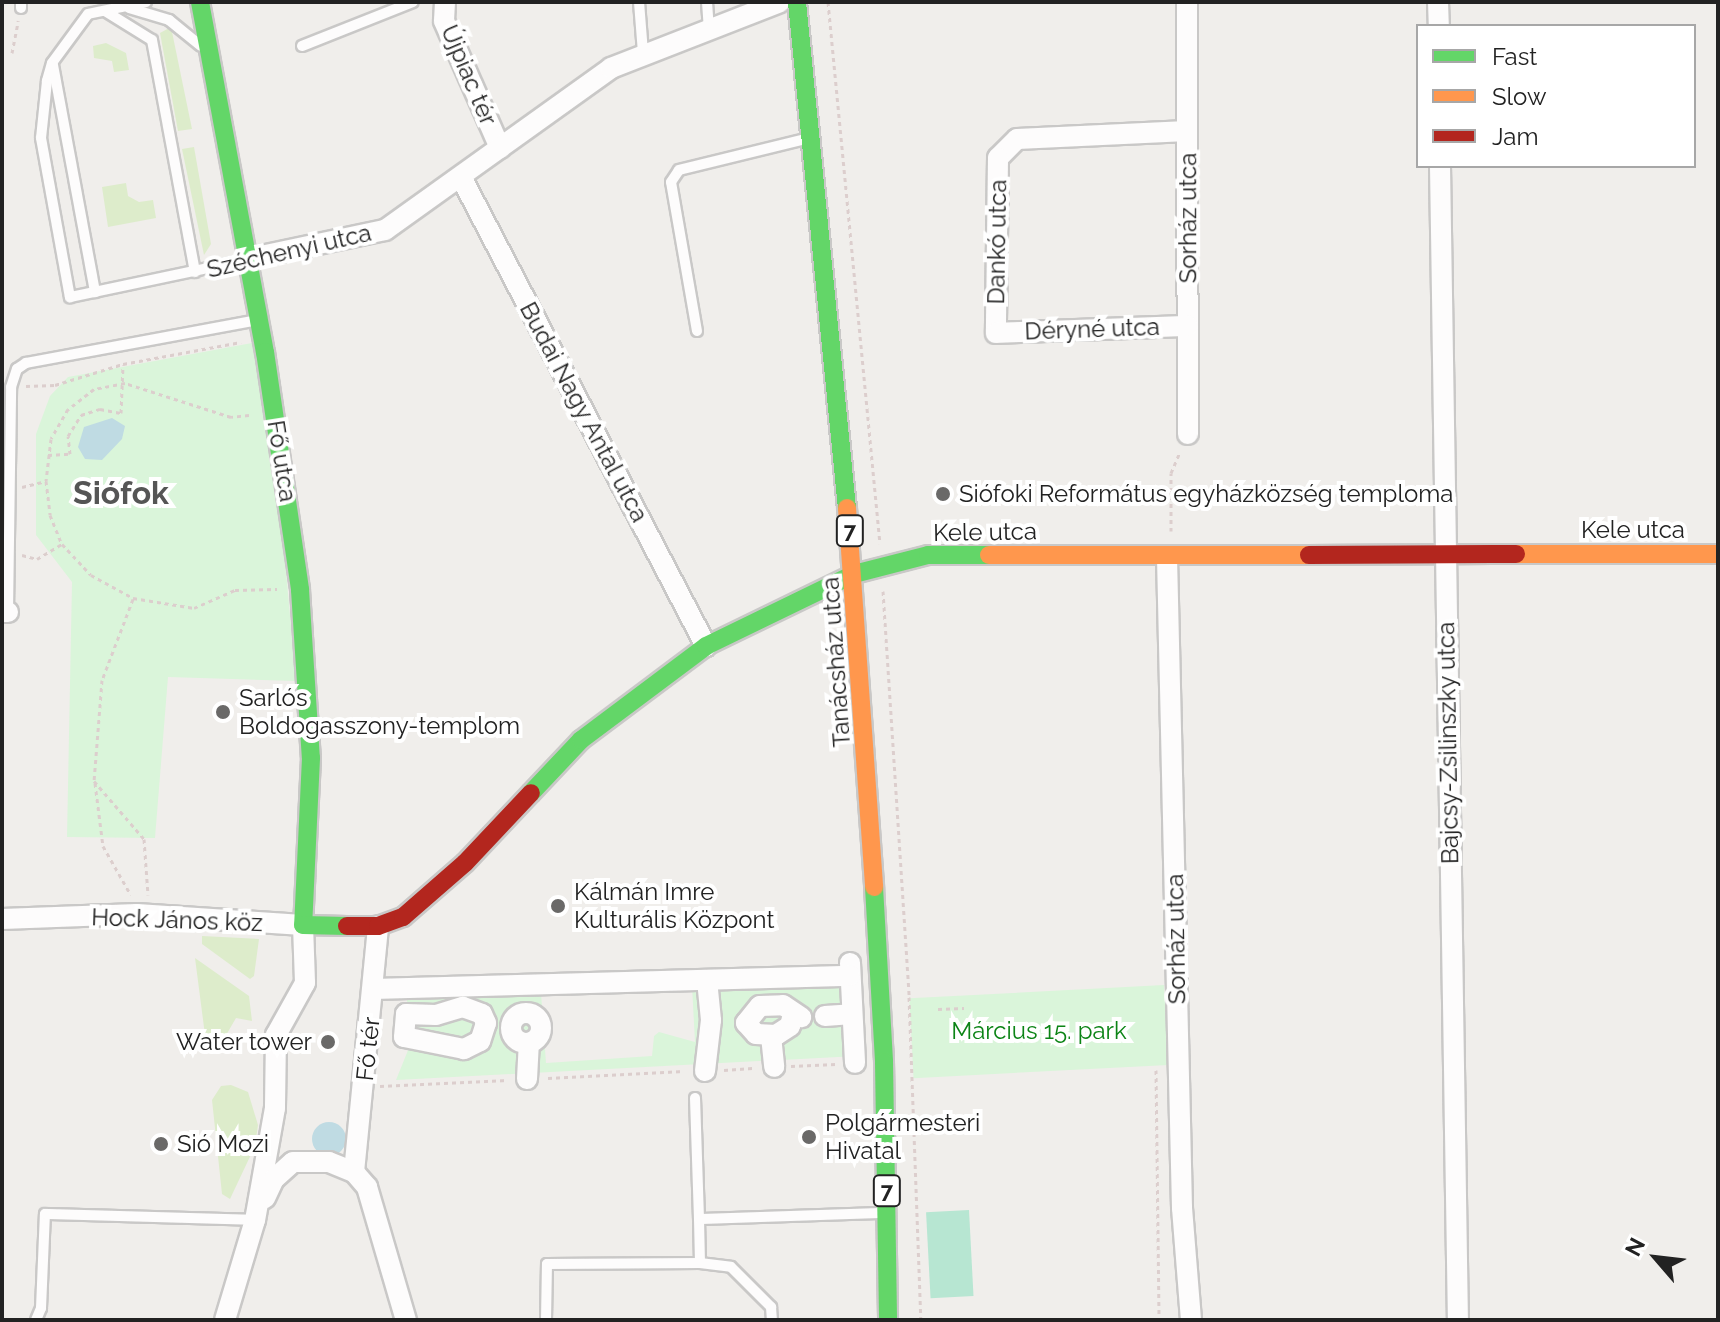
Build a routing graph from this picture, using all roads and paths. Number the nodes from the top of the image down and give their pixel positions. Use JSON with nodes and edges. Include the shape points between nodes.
{"nodes":[{"id":1,"x":146,"y":2,"type":"edge"},
{"id":2,"x":200,"y":2,"type":"edge"},
{"id":3,"x":413,"y":2,"type":"edge"},
{"id":4,"x":445,"y":2,"type":"edge"},
{"id":5,"x":639,"y":2,"type":"edge"},
{"id":6,"x":707,"y":2,"type":"edge"},
{"id":7,"x":780,"y":2,"type":"edge"},
{"id":8,"x":797,"y":2,"type":"edge"},
{"id":9,"x":1187,"y":2,"type":"edge"},
{"id":10,"x":1438,"y":2,"type":"edge"},
{"id":11,"x":21,"y":5,"type":"edge"},
{"id":12,"x":123,"y":7,"type":"junction"},
{"id":13,"x":105,"y":11,"type":"junction"},
{"id":14,"x":1439,"y":24,"type":"edge"},
{"id":15,"x":709,"y":29,"type":"junction"},
{"id":16,"x":302,"y":46,"type":"dead end"},
{"id":17,"x":12,"y":53,"type":"dead end"},
{"id":18,"x":643,"y":53,"type":"junction"},
{"id":19,"x":211,"y":62,"type":"junction"},
{"id":20,"x":52,"y":63,"type":"junction"},
{"id":21,"x":1187,"y":131,"type":"junction"},
{"id":22,"x":810,"y":138,"type":"junction"},
{"id":23,"x":500,"y":148,"type":"junction"},
{"id":24,"x":1440,"y":168,"type":"edge"},
{"id":25,"x":462,"y":179,"type":"junction"},
{"id":26,"x":247,"y":259,"type":"junction"},
{"id":27,"x":195,"y":272,"type":"junction"},
{"id":28,"x":95,"y":292,"type":"junction"},
{"id":29,"x":1188,"y":326,"type":"junction"},
{"id":30,"x":260,"y":329,"type":"junction"},
{"id":31,"x":697,"y":331,"type":"dead end"},
{"id":32,"x":996,"y":333,"type":"joint"},
{"id":33,"x":123,"y":364,"type":"junction"},
{"id":34,"x":125,"y":383,"type":"junction"},
{"id":35,"x":11,"y":387,"type":"junction"},
{"id":36,"x":275,"y":413,"type":"junction"},
{"id":37,"x":1188,"y":434,"type":"joint"},
{"id":38,"x":48,"y":455,"type":"junction"},
{"id":39,"x":46,"y":481,"type":"junction"},
{"id":40,"x":10,"y":490,"type":"junction"},
{"id":41,"x":62,"y":544,"type":"junction"},
{"id":42,"x":1169,"y":550,"type":"junction"},
{"id":43,"x":9,"y":551,"type":"junction"},
{"id":44,"x":1718,"y":554,"type":"edge"},
{"id":45,"x":1445,"y":555,"type":"junction"},
{"id":46,"x":854,"y":574,"type":"junction"},
{"id":47,"x":300,"y":590,"type":"junction"},
{"id":48,"x":133,"y":598,"type":"junction"},
{"id":49,"x":5,"y":612,"type":"edge"},
{"id":50,"x":706,"y":646,"type":"junction"},
{"id":51,"x":94,"y":781,"type":"junction"},
{"id":52,"x":144,"y":914,"type":"junction"},
{"id":53,"x":2,"y":919,"type":"edge"},
{"id":54,"x":303,"y":925,"type":"junction"},
{"id":55,"x":378,"y":926,"type":"junction"},
{"id":56,"x":768,"y":978,"type":"junction"},
{"id":57,"x":707,"y":980,"type":"junction"},
{"id":58,"x":518,"y":985,"type":"junction"},
{"id":59,"x":472,"y":986,"type":"junction"},
{"id":60,"x":374,"y":989,"type":"junction"},
{"id":61,"x":770,"y":1005,"type":"junction"},
{"id":62,"x":964,"y":1008,"type":"dead end"},
{"id":63,"x":938,"y":1009,"type":"dead end"},
{"id":64,"x":473,"y":1010,"type":"junction"},
{"id":65,"x":852,"y":1014,"type":"junction"},
{"id":66,"x":436,"y":1015,"type":"junction"},
{"id":67,"x":825,"y":1016,"type":"dead end"},
{"id":68,"x":771,"y":1036,"type":"junction"},
{"id":69,"x":431,"y":1045,"type":"junction"},
{"id":70,"x":855,"y":1063,"type":"joint"},
{"id":71,"x":774,"y":1067,"type":"junction"},
{"id":72,"x":913,"y":1068,"type":"dead end"},
{"id":73,"x":1156,"y":1070,"type":"dead end"},
{"id":74,"x":705,"y":1071,"type":"junction"},
{"id":75,"x":527,"y":1079,"type":"junction"},
{"id":76,"x":364,"y":1086,"type":"junction"},
{"id":77,"x":695,"y":1098,"type":"dead end"},
{"id":78,"x":361,"y":1179,"type":"junction"},
{"id":79,"x":888,"y":1213,"type":"junction"},
{"id":80,"x":699,"y":1219,"type":"junction"},
{"id":81,"x":255,"y":1220,"type":"junction"},
{"id":82,"x":700,"y":1263,"type":"junction"},
{"id":83,"x":36,"y":1320,"type":"edge"},
{"id":84,"x":225,"y":1320,"type":"edge"},
{"id":85,"x":406,"y":1320,"type":"edge"},
{"id":86,"x":546,"y":1320,"type":"edge"},
{"id":87,"x":772,"y":1320,"type":"edge"},
{"id":88,"x":888,"y":1320,"type":"edge"},
{"id":89,"x":921,"y":1320,"type":"edge"},
{"id":90,"x":1159,"y":1320,"type":"edge"},
{"id":91,"x":1191,"y":1320,"type":"edge"},
{"id":92,"x":1458,"y":1320,"type":"edge"}],
"edges":[{"from":1,"to":12,"type":"lane"},
{"from":2,"to":19,"type":"street","name":"Fő utca"},
{"from":3,"to":16,"type":"lane"},
{"from":4,"to":23,"type":"street","name":"Újpiac tér","via":[[444,21]]},
{"from":5,"to":18,"type":"lane"},
{"from":6,"to":15,"type":"lane"},
{"from":7,"to":15,"type":"street","name":"Széchenyi utca"},
{"from":8,"to":22,"type":"street","name":"Tanácsház utca","number":"7"},
{"from":9,"to":21,"type":"street","name":"Sorház utca"},
{"from":10,"to":14,"type":"street"},
{"from":11,"to":17,"type":"path"},
{"from":12,"to":13,"type":"lane"},
{"from":12,"to":19,"type":"lane","via":[[181,26]]},
{"from":13,"to":20,"type":"lane","via":[[88,14]]},
{"from":13,"to":27,"type":"lane","via":[[152,40]]},
{"from":15,"to":18,"type":"street","name":"Széchenyi utca"},
{"from":18,"to":23,"type":"street","name":"Széchenyi utca","via":[[581,88]]},
{"from":19,"to":26,"type":"street","name":"Fő utca"},
{"from":20,"to":28,"type":"lane"},
{"from":20,"to":28,"type":"lane","name":"Széchenyi utca","via":[[42,100],[41,138],[70,297]]},
{"from":21,"to":29,"type":"street","name":"Sorház utca"},
{"from":21,"to":32,"type":"street","name":"Dankó utca","via":[[1017,139],[998,158]]},
{"from":22,"to":31,"type":"lane","via":[[679,170],[671,182]]},
{"from":22,"to":46,"type":"street","name":"Tanácsház utca","number":"7"},
{"from":23,"to":25,"type":"street","name":"Széchenyi utca"},
{"from":24,"to":45,"type":"street","name":"Bajcsy-Zsilinszky utca"},
{"from":25,"to":26,"type":"street","name":"Széchenyi utca","via":[[385,230]]},
{"from":25,"to":50,"type":"street","name":"Budai Nagy Antal utca"},
{"from":26,"to":27,"type":"lane","name":"Széchenyi utca"},
{"from":26,"to":30,"type":"street","name":"Fő utca"},
{"from":27,"to":28,"type":"lane","name":"Széchenyi utca"},
{"from":29,"to":32,"type":"street","name":"Déryné utca"},
{"from":29,"to":37,"type":"street","name":"Sorház utca"},
{"from":30,"to":33,"type":"path"},
{"from":30,"to":35,"type":"lane","via":[[26,363]]},
{"from":30,"to":36,"type":"street","name":"Fő utca"},
{"from":33,"to":34,"type":"path"},
{"from":33,"to":35,"type":"path","via":[[55,385]]},
{"from":34,"to":36,"type":"path","via":[[231,417]]},
{"from":34,"to":38,"type":"path","via":[[94,389],[68,409]]},
{"from":34,"to":38,"type":"path","via":[[121,413],[100,409],[81,415],[68,436],[70,454]]},
{"from":35,"to":40,"type":"lane"},
{"from":36,"to":47,"type":"street","name":"Fő utca"},
{"from":37,"to":42,"type":"path","via":[[1171,473]]},
{"from":38,"to":39,"type":"path"},
{"from":39,"to":40,"type":"path"},
{"from":39,"to":41,"type":"path","via":[[50,515]]},
{"from":40,"to":43,"type":"lane"},
{"from":41,"to":43,"type":"path","via":[[37,559]]},
{"from":41,"to":48,"type":"path","via":[[91,575]]},
{"from":42,"to":45,"type":"street","name":"Kele utca"},
{"from":42,"to":46,"type":"street","name":"Kele utca","via":[[928,555]]},
{"from":42,"to":91,"type":"street","name":"Sorház utca","via":[[1182,1208]]},
{"from":43,"to":49,"type":"lane"},
{"from":44,"to":45,"type":"street","name":"Kele utca"},
{"from":45,"to":92,"type":"street","name":"Bajcsy-Zsilinszky utca"},
{"from":46,"to":50,"type":"street","name":"Kele utca"},
{"from":46,"to":79,"type":"street","name":"Tanácsház utca","number":"7","via":[[880,961]]},
{"from":47,"to":48,"type":"path","via":[[235,590],[194,608]]},
{"from":47,"to":54,"type":"street","name":"Fő utca","via":[[311,758]]},
{"from":48,"to":51,"type":"path","via":[[102,680]]},
{"from":50,"to":55,"type":"street","name":"Kele utca","via":[[581,740],[465,863],[403,917]]},
{"from":51,"to":52,"type":"path","via":[[103,846]]},
{"from":51,"to":52,"type":"path","via":[[144,839]]},
{"from":52,"to":53,"type":"street","name":"Hock János köz"},
{"from":52,"to":54,"type":"street","name":"Hock János köz"},
{"from":54,"to":55,"type":"street"},
{"from":54,"to":81,"type":"street","via":[[305,983],[276,1035],[275,1108]]},
{"from":55,"to":60,"type":"street","name":"Fő tér"},
{"from":56,"to":57,"type":"street"},
{"from":56,"to":61,"type":"street"},
{"from":56,"to":65,"type":"street","via":[[850,969]]},
{"from":57,"to":58,"type":"street"},
{"from":57,"to":74,"type":"street","via":[[711,1020]]},
{"from":58,"to":59,"type":"street"},
{"from":58,"to":75,"type":"street","via":[[524,1013],[515,1018],[511,1032],[529,1043]]},
{"from":59,"to":60,"type":"street"},
{"from":59,"to":64,"type":"street"},
{"from":60,"to":76,"type":"street","name":"Fő tér"},
{"from":61,"to":68,"type":"street","via":[[752,1009],[746,1023],[756,1034]]},
{"from":61,"to":68,"type":"street","via":[[783,1005],[797,1016]]},
{"from":62,"to":63,"type":"path"},
{"from":64,"to":66,"type":"street","via":[[454,1008]]},
{"from":64,"to":69,"type":"street","via":[[486,1023],[480,1041],[464,1049]]},
{"from":65,"to":67,"type":"street"},
{"from":65,"to":70,"type":"street"},
{"from":66,"to":69,"type":"street"},
{"from":66,"to":69,"type":"street","via":[[406,1014],[404,1037]]},
{"from":68,"to":71,"type":"street"},
{"from":70,"to":71,"type":"path"},
{"from":71,"to":74,"type":"path"},
{"from":72,"to":89,"type":"path"},
{"from":73,"to":90,"type":"path"},
{"from":74,"to":75,"type":"path"},
{"from":75,"to":76,"type":"path"},
{"from":76,"to":78,"type":"street","name":"Fő tér"},
{"from":77,"to":80,"type":"lane"},
{"from":78,"to":81,"type":"street","via":[[329,1162],[293,1162],[274,1179]]},
{"from":78,"to":85,"type":"street"},
{"from":79,"to":80,"type":"lane"},
{"from":79,"to":88,"type":"street","name":"Tanácsház utca","number":"7"},
{"from":80,"to":82,"type":"lane"},
{"from":81,"to":83,"type":"lane","via":[[45,1214]]},
{"from":81,"to":84,"type":"street"},
{"from":82,"to":86,"type":"lane","via":[[547,1264]]},
{"from":82,"to":87,"type":"lane","via":[[731,1267],[771,1307]]}]}
